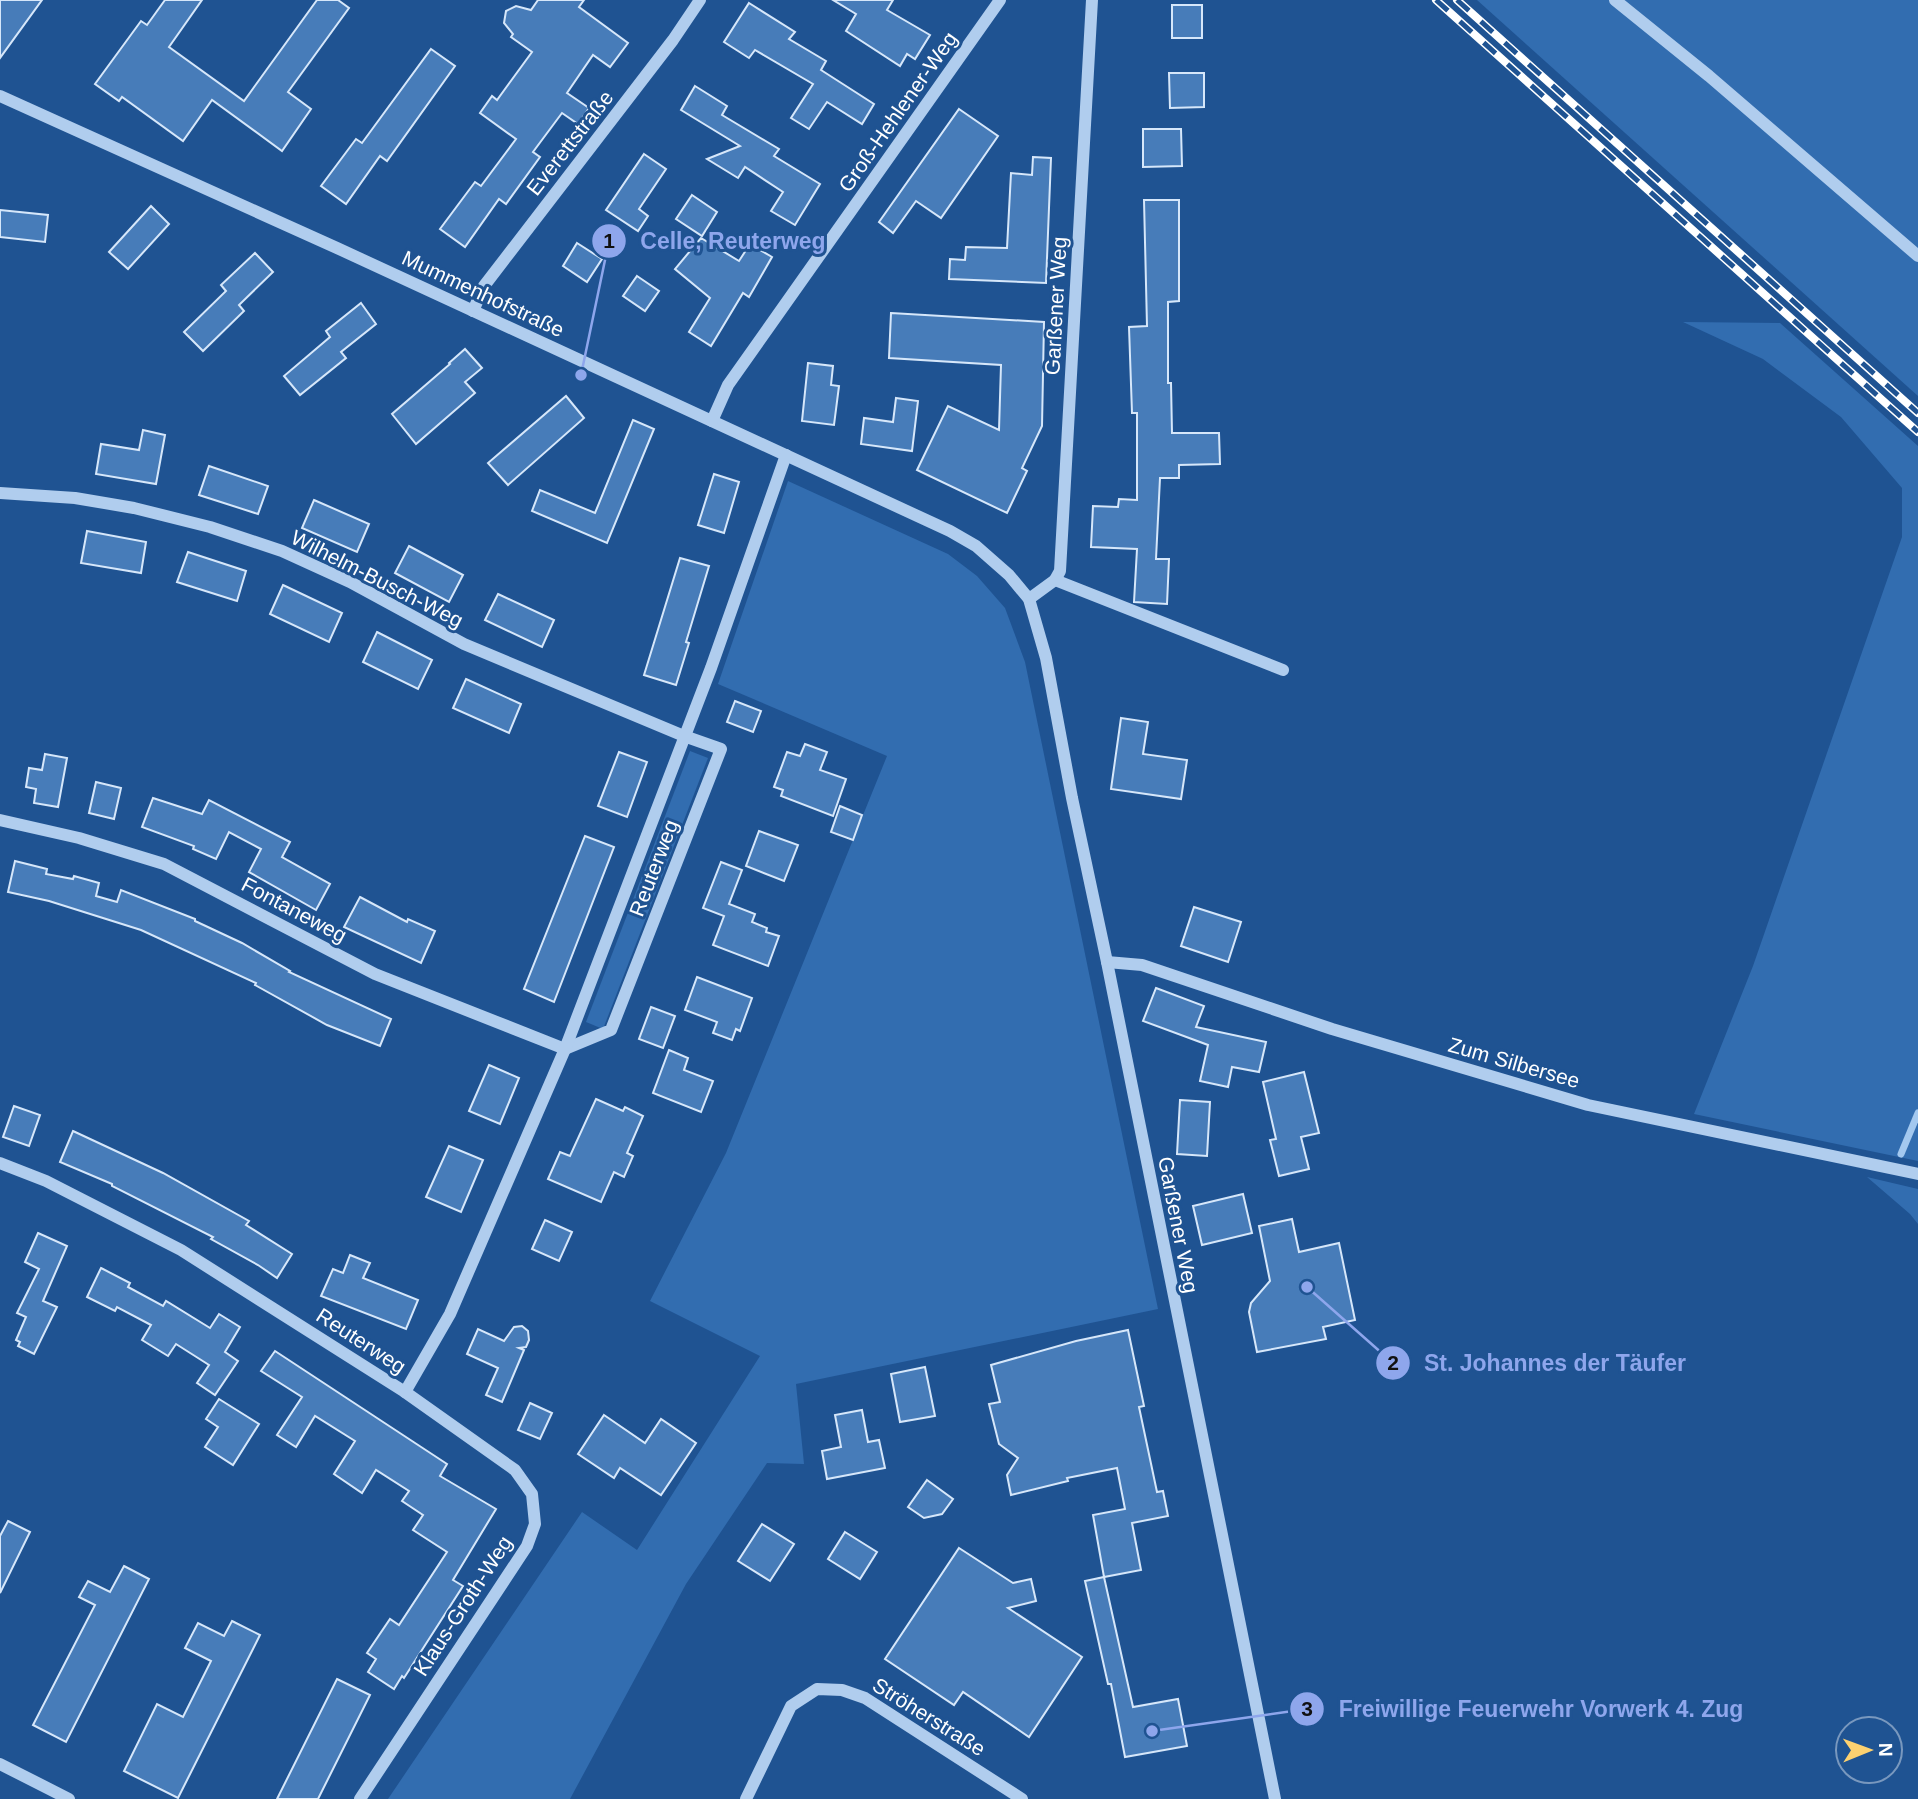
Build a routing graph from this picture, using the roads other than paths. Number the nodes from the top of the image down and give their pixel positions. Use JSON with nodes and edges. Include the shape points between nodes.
{"nodes":[{"id":1,"x":700,"y":0,"type":"edge"},
{"id":2,"x":1000,"y":0,"type":"edge"},
{"id":3,"x":1092,"y":0,"type":"edge"},
{"id":4,"x":1615,"y":0,"type":"edge"},
{"id":5,"x":0,"y":96,"type":"edge"},
{"id":6,"x":1918,"y":256,"type":"edge"},
{"id":7,"x":473,"y":311,"type":"junction"},
{"id":8,"x":712,"y":421,"type":"junction"},
{"id":9,"x":786,"y":455,"type":"junction"},
{"id":10,"x":0,"y":493,"type":"edge"},
{"id":11,"x":1055,"y":580,"type":"junction"},
{"id":12,"x":1029,"y":599,"type":"junction"},
{"id":13,"x":1046,"y":658,"type":"joint"},
{"id":14,"x":1283,"y":670,"type":"dead end"},
{"id":15,"x":684,"y":736,"type":"junction"},
{"id":16,"x":0,"y":820,"type":"edge"},
{"id":17,"x":1107,"y":962,"type":"junction"},
{"id":18,"x":565,"y":1049,"type":"junction"},
{"id":19,"x":0,"y":1163,"type":"edge"},
{"id":20,"x":1918,"y":1174,"type":"edge"},
{"id":21,"x":405,"y":1392,"type":"junction"},
{"id":22,"x":0,"y":1764,"type":"edge"},
{"id":23,"x":69,"y":1799,"type":"edge"},
{"id":24,"x":360,"y":1799,"type":"edge"},
{"id":25,"x":746,"y":1799,"type":"edge"},
{"id":26,"x":1022,"y":1799,"type":"edge"},
{"id":27,"x":1275,"y":1799,"type":"edge"}],
"edges":[{"from":1,"to":7,"type":"street","name":"Everettstraße","via":[[484,286]]},
{"from":2,"to":8,"type":"street","name":"Groß-Hehlener-Weg","via":[[729,385]]},
{"from":3,"to":11,"type":"street","name":"Garßener Weg","via":[[1060,571]]},
{"from":4,"to":6,"type":"street"},
{"from":5,"to":7,"type":"street","name":"Mummenhofstraße"},
{"from":7,"to":8,"type":"street","name":"Mummenhofstraße"},
{"from":8,"to":9,"type":"street","name":"Mummenhofstraße"},
{"from":9,"to":12,"type":"street","name":"Mummenhofstraße","via":[[976,546]]},
{"from":9,"to":15,"type":"street","name":"Reuterweg"},
{"from":10,"to":15,"type":"street","name":"Wilhelm-Busch-Weg","via":[[75,498],[134,509],[282,551],[464,644]]},
{"from":11,"to":12,"type":"street"},
{"from":11,"to":14,"type":"street"},
{"from":12,"to":13,"type":"street","name":"Mummenhofstraße"},
{"from":13,"to":17,"type":"street","name":"Garßener Weg"},
{"from":15,"to":18,"type":"street","name":"Reuterweg"},
{"from":15,"to":18,"type":"street","name":"Reuterweg","via":[[721,750],[611,1030]]},
{"from":16,"to":18,"type":"street","name":"Fontaneweg","via":[[164,864],[375,974]]},
{"from":17,"to":20,"type":"street","name":"Zum Silbersee","via":[[1142,965],[1348,1034],[1588,1105]]},
{"from":17,"to":27,"type":"street","name":"Garßener Weg"},
{"from":18,"to":21,"type":"street","name":"Reuterweg","via":[[450,1314]]},
{"from":19,"to":21,"type":"street","name":"Reuterweg","via":[[46,1181],[181,1250]]},
{"from":21,"to":24,"type":"street","name":"Klaus-Groth-Weg","via":[[515,1470],[531,1494],[536,1524],[527,1546]]},
{"from":22,"to":23,"type":"street"},
{"from":25,"to":26,"type":"street","name":"Ströherstraße","via":[[791,1706],[817,1689],[842,1690],[865,1698]]}]}
